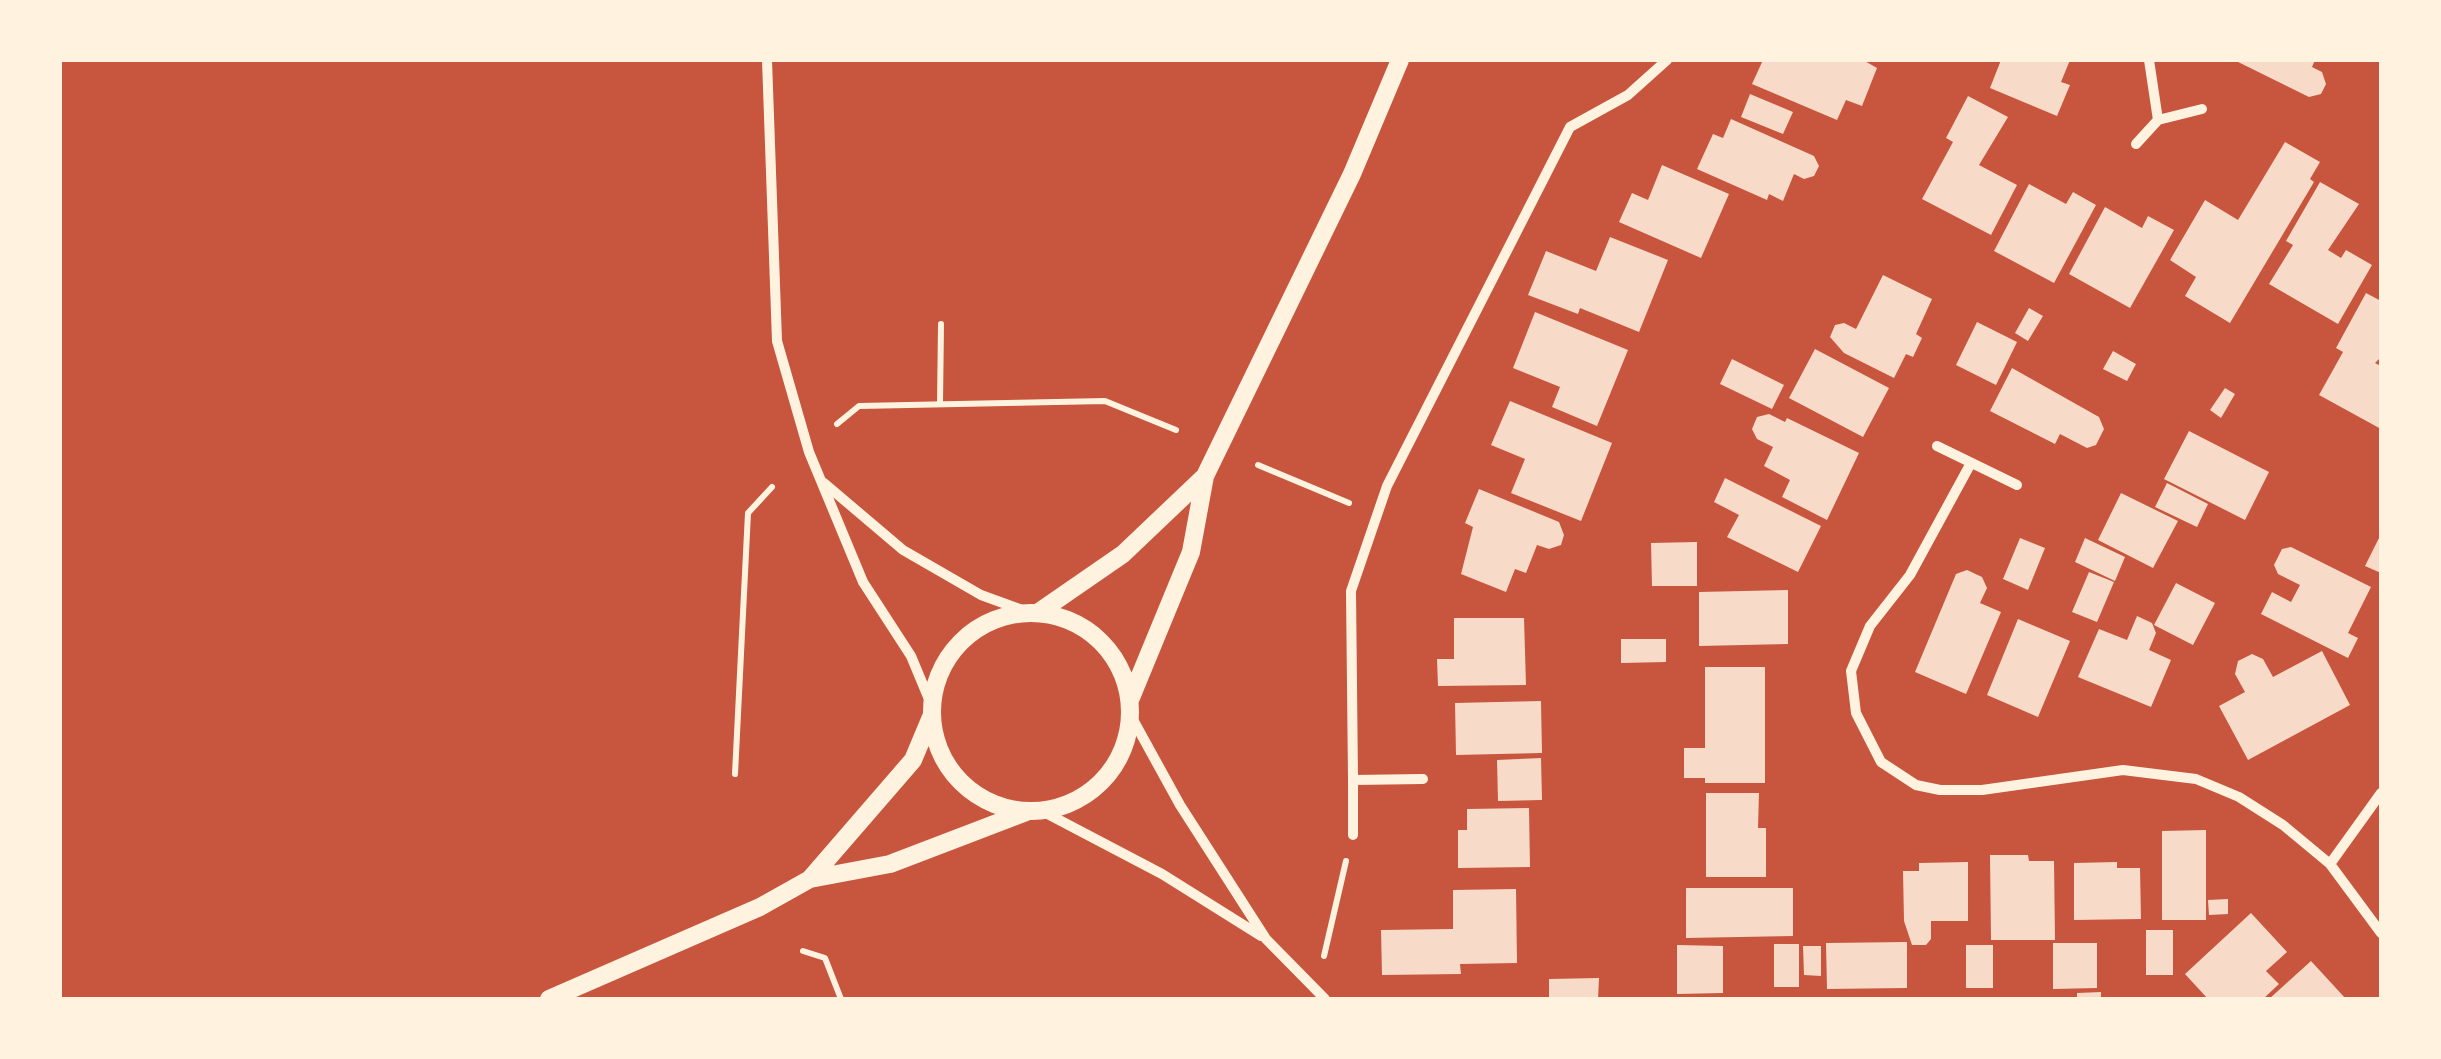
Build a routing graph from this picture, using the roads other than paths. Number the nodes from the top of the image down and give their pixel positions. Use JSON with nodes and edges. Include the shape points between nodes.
{"nodes":[{"id":1,"x":766,"y":60,"type":"edge"},
{"id":2,"x":1400,"y":60,"type":"edge"},
{"id":3,"x":1667,"y":60,"type":"edge"},
{"id":4,"x":2149,"y":60,"type":"edge"},
{"id":5,"x":2202,"y":109,"type":"dead end"},
{"id":6,"x":2158,"y":120,"type":"junction"},
{"id":7,"x":2136,"y":144,"type":"dead end"},
{"id":8,"x":1937,"y":446,"type":"dead end"},
{"id":9,"x":1971,"y":463,"type":"junction"},
{"id":10,"x":1205,"y":476,"type":"junction"},
{"id":11,"x":823,"y":482,"type":"junction"},
{"id":12,"x":2017,"y":485,"type":"dead end"},
{"id":13,"x":1032,"y":612,"type":"junction"},
{"id":14,"x":1130,"y":708,"type":"junction"},
{"id":15,"x":931,"y":710,"type":"junction"},
{"id":16,"x":1422,"y":779,"type":"dead end"},
{"id":17,"x":1353,"y":780,"type":"junction"},
{"id":18,"x":2381,"y":793,"type":"edge"},
{"id":19,"x":1034,"y":812,"type":"junction"},
{"id":20,"x":1353,"y":836,"type":"road end"},
{"id":21,"x":2330,"y":864,"type":"junction"},
{"id":22,"x":810,"y":879,"type":"junction"},
{"id":23,"x":2381,"y":933,"type":"edge"},
{"id":24,"x":1266,"y":939,"type":"junction"},
{"id":25,"x":1321,"y":994,"type":"edge"},
{"id":26,"x":549,"y":999,"type":"edge"},
{"id":27,"x":1306,"y":999,"type":"edge"}],
"edges":[{"from":1,"to":11,"type":"street","via":[[777,341]]},
{"from":2,"to":10,"type":"street"},
{"from":3,"to":17,"type":"street","via":[[1628,95],[1570,127],[1386,486],[1351,590]]},
{"from":4,"to":6,"type":"street"},
{"from":5,"to":6,"type":"street"},
{"from":6,"to":7,"type":"street"},
{"from":8,"to":9,"type":"street"},
{"from":9,"to":12,"type":"street"},
{"from":9,"to":21,"type":"street","via":[[1910,575],[1870,626],[1851,670],[1856,713],[1881,762],[1916,785],[1940,790],[2123,770],[2196,779],[2283,824]]},
{"from":10,"to":13,"type":"street","via":[[1123,554]]},
{"from":10,"to":14,"type":"street","via":[[1192,552]]},
{"from":11,"to":13,"type":"street","via":[[904,550],[981,595]]},
{"from":11,"to":15,"type":"street","via":[[864,582],[911,656]]},
{"from":13,"to":14,"type":"street","via":[[1073,620],[1101,640],[1120,667]]},
{"from":13,"to":15,"type":"street","via":[[997,617],[972,630],[937,676]]},
{"from":14,"to":19,"type":"street","via":[[1126,744],[1103,780],[1068,804]]},
{"from":14,"to":24,"type":"street","via":[[1187,817]]},
{"from":15,"to":19,"type":"street","via":[[937,746],[972,793]]},
{"from":15,"to":22,"type":"street","via":[[913,760]]},
{"from":16,"to":17,"type":"street"},
{"from":17,"to":20,"type":"street"},
{"from":18,"to":21,"type":"street"},
{"from":19,"to":22,"type":"street","via":[[890,864]]},
{"from":19,"to":24,"type":"street","via":[[1162,874]]},
{"from":21,"to":23,"type":"street"},
{"from":22,"to":26,"type":"street"},
{"from":24,"to":25,"type":"street"},
{"from":25,"to":27,"type":"street"}]}
